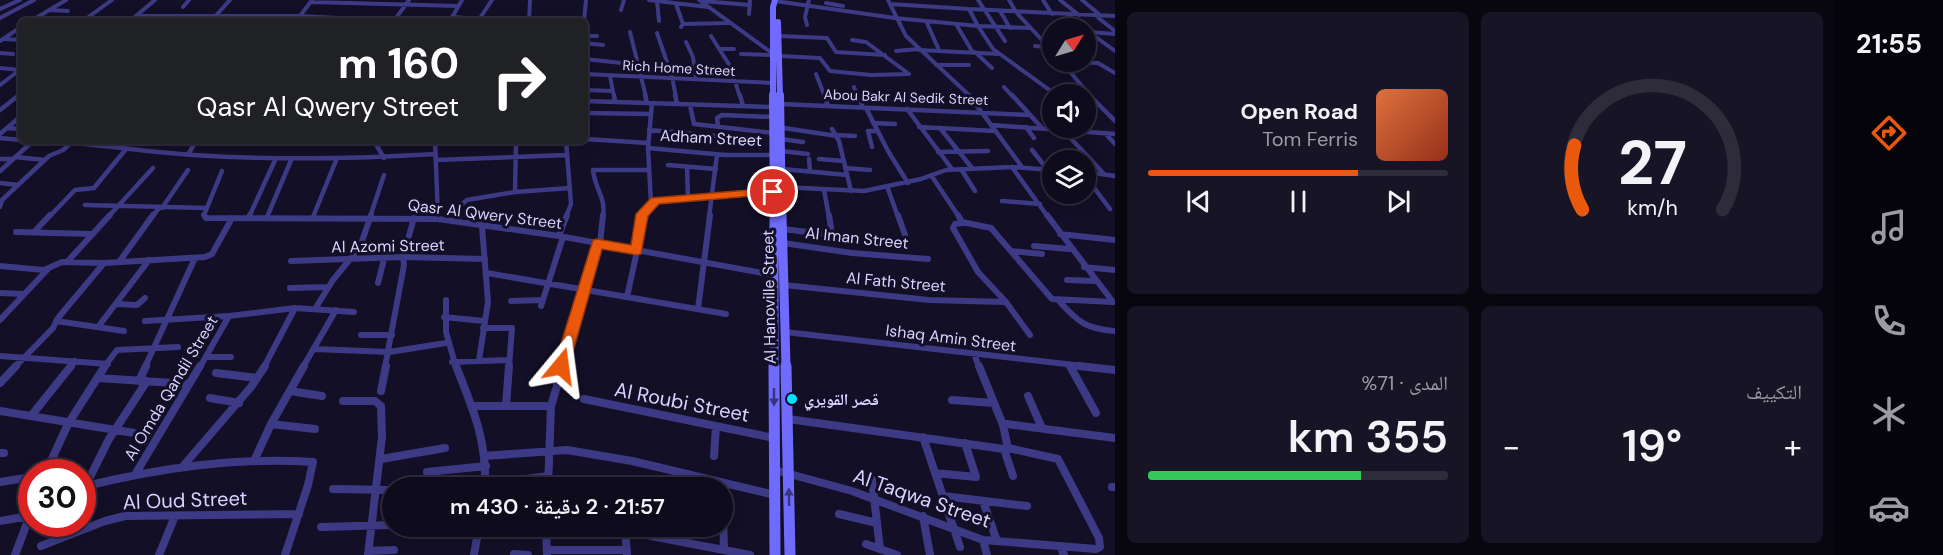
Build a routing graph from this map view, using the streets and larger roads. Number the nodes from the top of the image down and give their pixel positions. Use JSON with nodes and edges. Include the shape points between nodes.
{"nodes":[{"id":1,"x":20,"y":0,"type":"edge"},
{"id":2,"x":34,"y":0,"type":"edge"},
{"id":3,"x":66,"y":0,"type":"edge"},
{"id":4,"x":112,"y":0,"type":"edge"},
{"id":5,"x":155,"y":0,"type":"edge"},
{"id":6,"x":189,"y":0,"type":"edge"},
{"id":7,"x":231,"y":0,"type":"edge"},
{"id":8,"x":409,"y":0,"type":"edge"},
{"id":9,"x":462,"y":0,"type":"edge"},
{"id":10,"x":492,"y":0,"type":"edge"},
{"id":11,"x":530,"y":0,"type":"edge"},
{"id":12,"x":586,"y":0,"type":"edge"},
{"id":13,"x":624,"y":0,"type":"edge"},
{"id":14,"x":649,"y":0,"type":"edge"},
{"id":15,"x":844,"y":0,"type":"edge"},
{"id":16,"x":917,"y":0,"type":"edge"},
{"id":17,"x":931,"y":0,"type":"edge"},
{"id":18,"x":961,"y":0,"type":"edge"},
{"id":19,"x":978,"y":0,"type":"edge"},
{"id":20,"x":1008,"y":0,"type":"edge"},
{"id":21,"x":1043,"y":0,"type":"edge"},
{"id":22,"x":1060,"y":0,"type":"edge"},
{"id":23,"x":1082,"y":0,"type":"edge"},
{"id":24,"x":312,"y":1,"type":"edge"},
{"id":25,"x":657,"y":1,"type":"edge"},
{"id":26,"x":700,"y":1,"type":"edge"},
{"id":27,"x":775,"y":1,"type":"edge"},
{"id":28,"x":750,"y":2,"type":"edge"},
{"id":29,"x":809,"y":2,"type":"edge"},
{"id":30,"x":889,"y":2,"type":"edge"},
{"id":31,"x":826,"y":3,"type":"dead end"},
{"id":32,"x":904,"y":3,"type":"edge"},
{"id":33,"x":405,"y":4,"type":"junction"},
{"id":34,"x":676,"y":4,"type":"junction"},
{"id":35,"x":458,"y":6,"type":"junction"},
{"id":36,"x":919,"y":6,"type":"junction"},
{"id":37,"x":183,"y":7,"type":"dead end"},
{"id":38,"x":708,"y":7,"type":"junction"},
{"id":39,"x":933,"y":7,"type":"junction"},
{"id":40,"x":843,"y":8,"type":"junction"},
{"id":41,"x":0,"y":9,"type":"edge"},
{"id":42,"x":967,"y":9,"type":"junction"},
{"id":43,"x":49,"y":10,"type":"junction"},
{"id":44,"x":621,"y":10,"type":"dead end"},
{"id":45,"x":983,"y":10,"type":"junction"},
{"id":46,"x":68,"y":11,"type":"dead end"},
{"id":47,"x":1000,"y":11,"type":"junction"},
{"id":48,"x":1016,"y":12,"type":"junction"},
{"id":49,"x":749,"y":14,"type":"dead end"},
{"id":50,"x":1052,"y":14,"type":"junction"},
{"id":51,"x":216,"y":15,"type":"junction"},
{"id":52,"x":1067,"y":15,"type":"junction"},
{"id":53,"x":1079,"y":15,"type":"junction"},
{"id":54,"x":136,"y":16,"type":"junction"},
{"id":55,"x":300,"y":16,"type":"junction"},
{"id":56,"x":1095,"y":16,"type":"junction"},
{"id":57,"x":1101,"y":16,"type":"junction"},
{"id":58,"x":1115,"y":16,"type":"edge"},
{"id":59,"x":1,"y":17,"type":"edge"},
{"id":60,"x":36,"y":18,"type":"edge"},
{"id":61,"x":86,"y":18,"type":"edge"},
{"id":62,"x":134,"y":18,"type":"edge"},
{"id":63,"x":214,"y":18,"type":"edge"},
{"id":64,"x":338,"y":18,"type":"edge"},
{"id":65,"x":396,"y":18,"type":"edge"},
{"id":66,"x":452,"y":18,"type":"edge"},
{"id":67,"x":480,"y":18,"type":"edge"},
{"id":68,"x":529,"y":18,"type":"edge"},
{"id":69,"x":584,"y":18,"type":"edge"},
{"id":70,"x":895,"y":18,"type":"junction"},
{"id":71,"x":1071,"y":18,"type":"edge"},
{"id":72,"x":659,"y":21,"type":"dead end"},
{"id":73,"x":926,"y":21,"type":"junction"},
{"id":74,"x":730,"y":23,"type":"junction"},
{"id":75,"x":956,"y":24,"type":"junction"},
{"id":76,"x":807,"y":25,"type":"dead end"},
{"id":77,"x":978,"y":26,"type":"junction"},
{"id":78,"x":994,"y":27,"type":"junction"},
{"id":79,"x":1010,"y":28,"type":"junction"},
{"id":80,"x":1030,"y":28,"type":"junction"},
{"id":81,"x":18,"y":29,"type":"edge"},
{"id":82,"x":1096,"y":31,"type":"edge"},
{"id":83,"x":630,"y":32,"type":"dead end"},
{"id":84,"x":1115,"y":32,"type":"edge"},
{"id":85,"x":657,"y":33,"type":"dead end"},
{"id":86,"x":588,"y":34,"type":"edge"},
{"id":87,"x":597,"y":36,"type":"dead end"},
{"id":88,"x":711,"y":36,"type":"dead end"},
{"id":89,"x":779,"y":36,"type":"junction"},
{"id":90,"x":1096,"y":37,"type":"edge"},
{"id":91,"x":1,"y":40,"type":"edge"},
{"id":92,"x":18,"y":40,"type":"edge"},
{"id":93,"x":852,"y":40,"type":"dead end"},
{"id":94,"x":1042,"y":40,"type":"edge"},
{"id":95,"x":1005,"y":41,"type":"dead end"},
{"id":96,"x":686,"y":42,"type":"dead end"},
{"id":97,"x":588,"y":43,"type":"edge"},
{"id":98,"x":603,"y":45,"type":"dead end"},
{"id":99,"x":1035,"y":46,"type":"dead end"},
{"id":100,"x":1042,"y":46,"type":"edge"},
{"id":101,"x":719,"y":49,"type":"junction"},
{"id":102,"x":734,"y":49,"type":"dead end"},
{"id":103,"x":918,"y":50,"type":"junction"},
{"id":104,"x":939,"y":50,"type":"junction"},
{"id":105,"x":896,"y":51,"type":"dead end"},
{"id":106,"x":1115,"y":51,"type":"edge"},
{"id":107,"x":973,"y":52,"type":"junction"},
{"id":108,"x":0,"y":53,"type":"edge"},
{"id":109,"x":12,"y":54,"type":"dead end"},
{"id":110,"x":741,"y":54,"type":"dead end"},
{"id":111,"x":999,"y":54,"type":"junction"},
{"id":112,"x":775,"y":55,"type":"junction"},
{"id":113,"x":885,"y":56,"type":"junction"},
{"id":114,"x":588,"y":59,"type":"edge"},
{"id":115,"x":1096,"y":63,"type":"edge"},
{"id":116,"x":640,"y":65,"type":"junction"},
{"id":117,"x":936,"y":65,"type":"junction"},
{"id":118,"x":969,"y":65,"type":"dead end"},
{"id":119,"x":0,"y":68,"type":"edge"},
{"id":120,"x":992,"y":68,"type":"dead end"},
{"id":121,"x":18,"y":72,"type":"edge"},
{"id":122,"x":1070,"y":72,"type":"edge"},
{"id":123,"x":18,"y":73,"type":"edge"},
{"id":124,"x":1115,"y":73,"type":"edge"},
{"id":125,"x":588,"y":74,"type":"edge"},
{"id":126,"x":816,"y":74,"type":"dead end"},
{"id":127,"x":610,"y":76,"type":"junction"},
{"id":128,"x":642,"y":76,"type":"junction"},
{"id":129,"x":672,"y":77,"type":"junction"},
{"id":130,"x":696,"y":78,"type":"junction"},
{"id":131,"x":735,"y":81,"type":"junction"},
{"id":132,"x":772,"y":83,"type":"junction"},
{"id":133,"x":0,"y":85,"type":"edge"},
{"id":134,"x":1042,"y":85,"type":"edge"},
{"id":135,"x":854,"y":87,"type":"dead end"},
{"id":136,"x":1004,"y":87,"type":"dead end"},
{"id":137,"x":588,"y":90,"type":"edge"},
{"id":138,"x":613,"y":91,"type":"junction"},
{"id":139,"x":18,"y":96,"type":"edge"},
{"id":140,"x":920,"y":100,"type":"dead end"},
{"id":141,"x":588,"y":101,"type":"edge"},
{"id":142,"x":615,"y":101,"type":"junction"},
{"id":143,"x":649,"y":103,"type":"junction"},
{"id":144,"x":677,"y":104,"type":"junction"},
{"id":145,"x":690,"y":105,"type":"junction"},
{"id":146,"x":743,"y":106,"type":"junction"},
{"id":147,"x":828,"y":106,"type":"junction"},
{"id":148,"x":865,"y":108,"type":"junction"},
{"id":149,"x":907,"y":109,"type":"junction"},
{"id":150,"x":0,"y":110,"type":"edge"},
{"id":151,"x":925,"y":110,"type":"junction"},
{"id":152,"x":588,"y":113,"type":"edge"},
{"id":153,"x":983,"y":113,"type":"junction"},
{"id":154,"x":650,"y":114,"type":"junction"},
{"id":155,"x":1030,"y":116,"type":"junction"},
{"id":156,"x":18,"y":119,"type":"edge"},
{"id":157,"x":1115,"y":121,"type":"edge"},
{"id":158,"x":776,"y":122,"type":"junction"},
{"id":159,"x":873,"y":123,"type":"junction"},
{"id":160,"x":895,"y":124,"type":"dead end"},
{"id":161,"x":991,"y":125,"type":"junction"},
{"id":162,"x":718,"y":127,"type":"junction"},
{"id":163,"x":920,"y":127,"type":"junction"},
{"id":164,"x":1026,"y":127,"type":"junction"},
{"id":165,"x":1042,"y":127,"type":"edge"},
{"id":166,"x":7,"y":128,"type":"junction"},
{"id":167,"x":940,"y":128,"type":"junction"},
{"id":168,"x":1042,"y":128,"type":"edge"},
{"id":169,"x":18,"y":129,"type":"edge"},
{"id":170,"x":832,"y":129,"type":"dead end"},
{"id":171,"x":649,"y":130,"type":"junction"},
{"id":172,"x":877,"y":131,"type":"junction"},
{"id":173,"x":995,"y":131,"type":"junction"},
{"id":174,"x":1096,"y":132,"type":"edge"},
{"id":175,"x":1105,"y":133,"type":"junction"},
{"id":176,"x":1115,"y":134,"type":"edge"},
{"id":177,"x":717,"y":135,"type":"dead end"},
{"id":178,"x":836,"y":135,"type":"junction"},
{"id":179,"x":0,"y":136,"type":"edge"},
{"id":180,"x":855,"y":136,"type":"dead end"},
{"id":181,"x":1034,"y":138,"type":"dead end"},
{"id":182,"x":1070,"y":138,"type":"edge"},
{"id":183,"x":18,"y":139,"type":"edge"},
{"id":184,"x":588,"y":139,"type":"edge"},
{"id":185,"x":803,"y":141,"type":"dead end"},
{"id":186,"x":30,"y":144,"type":"edge"},
{"id":187,"x":71,"y":144,"type":"edge"},
{"id":188,"x":89,"y":144,"type":"edge"},
{"id":189,"x":114,"y":144,"type":"edge"},
{"id":190,"x":194,"y":144,"type":"edge"},
{"id":191,"x":376,"y":144,"type":"edge"},
{"id":192,"x":435,"y":144,"type":"edge"},
{"id":193,"x":516,"y":144,"type":"edge"},
{"id":194,"x":566,"y":144,"type":"edge"},
{"id":195,"x":1115,"y":144,"type":"edge"},
{"id":196,"x":648,"y":145,"type":"junction"},
{"id":197,"x":112,"y":147,"type":"junction"},
{"id":198,"x":872,"y":147,"type":"dead end"},
{"id":199,"x":126,"y":149,"type":"junction"},
{"id":200,"x":1032,"y":150,"type":"dead end"},
{"id":201,"x":958,"y":151,"type":"junction"},
{"id":202,"x":988,"y":151,"type":"dead end"},
{"id":203,"x":938,"y":152,"type":"junction"},
{"id":204,"x":189,"y":153,"type":"junction"},
{"id":205,"x":777,"y":153,"type":"junction"},
{"id":206,"x":717,"y":154,"type":"junction"},
{"id":207,"x":567,"y":155,"type":"junction"},
{"id":208,"x":516,"y":156,"type":"junction"},
{"id":209,"x":436,"y":157,"type":"junction"},
{"id":210,"x":14,"y":158,"type":"junction"},
{"id":211,"x":276,"y":158,"type":"junction"},
{"id":212,"x":292,"y":158,"type":"junction"},
{"id":213,"x":337,"y":158,"type":"junction"},
{"id":214,"x":384,"y":158,"type":"junction"},
{"id":215,"x":0,"y":159,"type":"edge"},
{"id":216,"x":819,"y":159,"type":"dead end"},
{"id":217,"x":45,"y":160,"type":"junction"},
{"id":218,"x":844,"y":161,"type":"junction"},
{"id":219,"x":1042,"y":163,"type":"edge"},
{"id":220,"x":668,"y":165,"type":"dead end"},
{"id":221,"x":687,"y":167,"type":"junction"},
{"id":222,"x":1012,"y":167,"type":"junction"},
{"id":223,"x":1022,"y":167,"type":"junction"},
{"id":224,"x":153,"y":168,"type":"dead end"},
{"id":225,"x":845,"y":168,"type":"junction"},
{"id":226,"x":972,"y":168,"type":"junction"},
{"id":227,"x":716,"y":169,"type":"junction"},
{"id":228,"x":782,"y":169,"type":"junction"},
{"id":229,"x":952,"y":169,"type":"junction"},
{"id":230,"x":961,"y":169,"type":"junction"},
{"id":231,"x":1042,"y":169,"type":"edge"},
{"id":232,"x":188,"y":170,"type":"dead end"},
{"id":233,"x":648,"y":170,"type":"junction"},
{"id":234,"x":870,"y":170,"type":"dead end"},
{"id":235,"x":0,"y":171,"type":"edge"},
{"id":236,"x":222,"y":171,"type":"dead end"},
{"id":237,"x":810,"y":171,"type":"junction"},
{"id":238,"x":1096,"y":173,"type":"edge"},
{"id":239,"x":1104,"y":174,"type":"junction"},
{"id":240,"x":847,"y":175,"type":"junction"},
{"id":241,"x":932,"y":175,"type":"junction"},
{"id":242,"x":384,"y":176,"type":"dead end"},
{"id":243,"x":1115,"y":176,"type":"edge"},
{"id":244,"x":0,"y":183,"type":"edge"},
{"id":245,"x":908,"y":183,"type":"junction"},
{"id":246,"x":18,"y":184,"type":"junction"},
{"id":247,"x":887,"y":186,"type":"junction"},
{"id":248,"x":570,"y":189,"type":"junction"},
{"id":249,"x":777,"y":189,"type":"junction"},
{"id":250,"x":824,"y":190,"type":"junction"},
{"id":251,"x":1096,"y":190,"type":"edge"},
{"id":252,"x":851,"y":191,"type":"junction"},
{"id":253,"x":975,"y":191,"type":"dead end"},
{"id":254,"x":515,"y":192,"type":"junction"},
{"id":255,"x":711,"y":196,"type":"junction"},
{"id":256,"x":688,"y":198,"type":"junction"},
{"id":257,"x":1002,"y":201,"type":"dead end"},
{"id":258,"x":651,"y":203,"type":"junction"},
{"id":259,"x":1,"y":204,"type":"edge"},
{"id":260,"x":1040,"y":204,"type":"junction"},
{"id":261,"x":85,"y":205,"type":"dead end"},
{"id":262,"x":117,"y":206,"type":"junction"},
{"id":263,"x":160,"y":208,"type":"junction"},
{"id":264,"x":207,"y":208,"type":"junction"},
{"id":265,"x":1110,"y":209,"type":"dead end"},
{"id":266,"x":267,"y":217,"type":"junction"},
{"id":267,"x":313,"y":217,"type":"junction"},
{"id":268,"x":369,"y":217,"type":"junction"},
{"id":269,"x":232,"y":218,"type":"junction"},
{"id":270,"x":249,"y":218,"type":"junction"},
{"id":271,"x":414,"y":218,"type":"junction"},
{"id":272,"x":438,"y":219,"type":"junction"},
{"id":273,"x":458,"y":222,"type":"junction"},
{"id":274,"x":963,"y":223,"type":"junction"},
{"id":275,"x":482,"y":226,"type":"junction"},
{"id":276,"x":783,"y":229,"type":"junction"},
{"id":277,"x":16,"y":232,"type":"dead end"},
{"id":278,"x":34,"y":232,"type":"junction"},
{"id":279,"x":91,"y":234,"type":"junction"},
{"id":280,"x":1060,"y":234,"type":"junction"},
{"id":281,"x":905,"y":235,"type":"dead end"},
{"id":282,"x":561,"y":237,"type":"junction"},
{"id":283,"x":1115,"y":240,"type":"edge"},
{"id":284,"x":783,"y":243,"type":"junction"},
{"id":285,"x":599,"y":244,"type":"junction"},
{"id":286,"x":1034,"y":246,"type":"dead end"},
{"id":287,"x":1070,"y":249,"type":"junction"},
{"id":288,"x":637,"y":251,"type":"junction"},
{"id":289,"x":1011,"y":251,"type":"junction"},
{"id":290,"x":1042,"y":254,"type":"dead end"},
{"id":291,"x":403,"y":257,"type":"junction"},
{"id":292,"x":195,"y":258,"type":"junction"},
{"id":293,"x":352,"y":259,"type":"junction"},
{"id":294,"x":384,"y":259,"type":"junction"},
{"id":295,"x":485,"y":259,"type":"junction"},
{"id":296,"x":149,"y":260,"type":"junction"},
{"id":297,"x":928,"y":260,"type":"dead end"},
{"id":298,"x":291,"y":261,"type":"dead end"},
{"id":299,"x":67,"y":262,"type":"junction"},
{"id":300,"x":118,"y":262,"type":"junction"},
{"id":301,"x":104,"y":263,"type":"junction"},
{"id":302,"x":703,"y":263,"type":"junction"},
{"id":303,"x":0,"y":266,"type":"edge"},
{"id":304,"x":1084,"y":267,"type":"junction"},
{"id":305,"x":47,"y":270,"type":"junction"},
{"id":306,"x":1115,"y":270,"type":"edge"},
{"id":307,"x":487,"y":273,"type":"junction"},
{"id":308,"x":774,"y":274,"type":"junction"},
{"id":309,"x":1067,"y":280,"type":"dead end"},
{"id":310,"x":1095,"y":281,"type":"junction"},
{"id":311,"x":549,"y":282,"type":"junction"},
{"id":312,"x":378,"y":283,"type":"dead end"},
{"id":313,"x":784,"y":285,"type":"junction"},
{"id":314,"x":328,"y":287,"type":"junction"},
{"id":315,"x":290,"y":288,"type":"dead end"},
{"id":316,"x":584,"y":290,"type":"junction"},
{"id":317,"x":0,"y":293,"type":"edge"},
{"id":318,"x":24,"y":294,"type":"junction"},
{"id":319,"x":627,"y":297,"type":"junction"},
{"id":320,"x":145,"y":298,"type":"dead end"},
{"id":321,"x":446,"y":300,"type":"dead end"},
{"id":322,"x":511,"y":301,"type":"dead end"},
{"id":323,"x":1059,"y":301,"type":"junction"},
{"id":324,"x":1114,"y":301,"type":"edge"},
{"id":325,"x":1006,"y":302,"type":"junction"},
{"id":326,"x":116,"y":304,"type":"junction"},
{"id":327,"x":295,"y":309,"type":"junction"},
{"id":328,"x":315,"y":309,"type":"junction"},
{"id":329,"x":698,"y":309,"type":"junction"},
{"id":330,"x":336,"y":310,"type":"junction"},
{"id":331,"x":354,"y":312,"type":"dead end"},
{"id":332,"x":726,"y":314,"type":"dead end"},
{"id":333,"x":229,"y":316,"type":"junction"},
{"id":334,"x":444,"y":317,"type":"junction"},
{"id":335,"x":168,"y":319,"type":"junction"},
{"id":336,"x":0,"y":320,"type":"edge"},
{"id":337,"x":56,"y":321,"type":"junction"},
{"id":338,"x":145,"y":321,"type":"dead end"},
{"id":339,"x":484,"y":324,"type":"junction"},
{"id":340,"x":98,"y":327,"type":"junction"},
{"id":341,"x":124,"y":331,"type":"dead end"},
{"id":342,"x":1115,"y":331,"type":"edge"},
{"id":343,"x":785,"y":332,"type":"junction"},
{"id":344,"x":361,"y":335,"type":"dead end"},
{"id":345,"x":392,"y":335,"type":"junction"},
{"id":346,"x":1030,"y":335,"type":"dead end"},
{"id":347,"x":446,"y":343,"type":"junction"},
{"id":348,"x":178,"y":347,"type":"dead end"},
{"id":349,"x":155,"y":348,"type":"junction"},
{"id":350,"x":315,"y":349,"type":"junction"},
{"id":351,"x":388,"y":352,"type":"junction"},
{"id":352,"x":974,"y":354,"type":"junction"},
{"id":353,"x":0,"y":356,"type":"edge"},
{"id":354,"x":25,"y":357,"type":"junction"},
{"id":355,"x":207,"y":357,"type":"junction"},
{"id":356,"x":231,"y":357,"type":"dead end"},
{"id":357,"x":479,"y":360,"type":"junction"},
{"id":358,"x":509,"y":360,"type":"junction"},
{"id":359,"x":75,"y":361,"type":"junction"},
{"id":360,"x":452,"y":362,"type":"junction"},
{"id":361,"x":108,"y":364,"type":"junction"},
{"id":362,"x":1070,"y":365,"type":"junction"},
{"id":363,"x":1115,"y":370,"type":"edge"},
{"id":364,"x":216,"y":373,"type":"dead end"},
{"id":365,"x":98,"y":378,"type":"junction"},
{"id":366,"x":257,"y":378,"type":"junction"},
{"id":367,"x":143,"y":381,"type":"junction"},
{"id":368,"x":0,"y":383,"type":"edge"},
{"id":369,"x":189,"y":384,"type":"junction"},
{"id":370,"x":290,"y":390,"type":"junction"},
{"id":371,"x":381,"y":392,"type":"dead end"},
{"id":372,"x":322,"y":396,"type":"dead end"},
{"id":373,"x":1028,"y":396,"type":"dead end"},
{"id":374,"x":210,"y":398,"type":"dead end"},
{"id":375,"x":584,"y":399,"type":"dead end"},
{"id":376,"x":343,"y":400,"type":"dead end"},
{"id":377,"x":952,"y":400,"type":"dead end"},
{"id":378,"x":238,"y":403,"type":"junction"},
{"id":379,"x":994,"y":403,"type":"junction"},
{"id":380,"x":506,"y":405,"type":"junction"},
{"id":381,"x":473,"y":406,"type":"junction"},
{"id":382,"x":551,"y":406,"type":"junction"},
{"id":383,"x":0,"y":411,"type":"edge"},
{"id":384,"x":1096,"y":413,"type":"dead end"},
{"id":385,"x":31,"y":416,"type":"junction"},
{"id":386,"x":788,"y":419,"type":"junction"},
{"id":387,"x":70,"y":421,"type":"junction"},
{"id":388,"x":271,"y":424,"type":"junction"},
{"id":389,"x":1003,"y":425,"type":"junction"},
{"id":390,"x":716,"y":426,"type":"junction"},
{"id":391,"x":1042,"y":428,"type":"junction"},
{"id":392,"x":315,"y":429,"type":"dead end"},
{"id":393,"x":116,"y":430,"type":"junction"},
{"id":394,"x":134,"y":433,"type":"dead end"},
{"id":395,"x":774,"y":438,"type":"junction"},
{"id":396,"x":923,"y":438,"type":"junction"},
{"id":397,"x":1115,"y":438,"type":"edge"},
{"id":398,"x":965,"y":443,"type":"junction"},
{"id":399,"x":445,"y":448,"type":"dead end"},
{"id":400,"x":1006,"y":449,"type":"junction"},
{"id":401,"x":548,"y":450,"type":"junction"},
{"id":402,"x":484,"y":456,"type":"junction"},
{"id":403,"x":714,"y":456,"type":"dead end"},
{"id":404,"x":51,"y":459,"type":"edge"},
{"id":405,"x":381,"y":459,"type":"junction"},
{"id":406,"x":254,"y":461,"type":"junction"},
{"id":407,"x":184,"y":465,"type":"junction"},
{"id":408,"x":96,"y":466,"type":"edge"},
{"id":409,"x":486,"y":466,"type":"junction"},
{"id":410,"x":427,"y":471,"type":"dead end"},
{"id":411,"x":774,"y":471,"type":"junction"},
{"id":412,"x":935,"y":473,"type":"junction"},
{"id":413,"x":136,"y":474,"type":"junction"},
{"id":414,"x":688,"y":474,"type":"joint"},
{"id":415,"x":789,"y":474,"type":"junction"},
{"id":416,"x":548,"y":476,"type":"joint"},
{"id":417,"x":1013,"y":476,"type":"dead end"},
{"id":418,"x":485,"y":477,"type":"edge"},
{"id":419,"x":540,"y":477,"type":"edge"},
{"id":420,"x":18,"y":479,"type":"edge"},
{"id":421,"x":872,"y":480,"type":"dead end"},
{"id":422,"x":0,"y":482,"type":"edge"},
{"id":423,"x":96,"y":484,"type":"edge"},
{"id":424,"x":333,"y":489,"type":"dead end"},
{"id":425,"x":375,"y":489,"type":"junction"},
{"id":426,"x":382,"y":489,"type":"edge"},
{"id":427,"x":775,"y":495,"type":"junction"},
{"id":428,"x":943,"y":496,"type":"junction"},
{"id":429,"x":874,"y":499,"type":"junction"},
{"id":430,"x":983,"y":501,"type":"junction"},
{"id":431,"x":1027,"y":506,"type":"dead end"},
{"id":432,"x":299,"y":514,"type":"junction"},
{"id":433,"x":838,"y":514,"type":"dead end"},
{"id":434,"x":175,"y":516,"type":"junction"},
{"id":435,"x":922,"y":516,"type":"junction"},
{"id":436,"x":18,"y":517,"type":"edge"},
{"id":437,"x":0,"y":522,"type":"edge"},
{"id":438,"x":877,"y":523,"type":"junction"},
{"id":439,"x":372,"y":525,"type":"junction"},
{"id":440,"x":382,"y":525,"type":"edge"},
{"id":441,"x":321,"y":527,"type":"dead end"},
{"id":442,"x":954,"y":529,"type":"junction"},
{"id":443,"x":21,"y":537,"type":"edge"},
{"id":444,"x":477,"y":537,"type":"edge"},
{"id":445,"x":546,"y":537,"type":"edge"},
{"id":446,"x":626,"y":537,"type":"edge"},
{"id":447,"x":656,"y":537,"type":"edge"},
{"id":448,"x":983,"y":540,"type":"junction"},
{"id":449,"x":997,"y":541,"type":"junction"},
{"id":450,"x":866,"y":544,"type":"dead end"},
{"id":451,"x":41,"y":546,"type":"dead end"},
{"id":452,"x":1060,"y":546,"type":"junction"},
{"id":453,"x":960,"y":547,"type":"dead end"},
{"id":454,"x":880,"y":549,"type":"junction"},
{"id":455,"x":394,"y":550,"type":"dead end"},
{"id":456,"x":723,"y":552,"type":"edge"},
{"id":457,"x":368,"y":553,"type":"edge"},
{"id":458,"x":547,"y":553,"type":"edge"},
{"id":459,"x":627,"y":553,"type":"edge"},
{"id":460,"x":514,"y":554,"type":"edge"},
{"id":461,"x":15,"y":555,"type":"edge"},
{"id":462,"x":159,"y":555,"type":"edge"},
{"id":463,"x":285,"y":555,"type":"edge"},
{"id":464,"x":474,"y":555,"type":"edge"},
{"id":465,"x":528,"y":555,"type":"edge"},
{"id":466,"x":750,"y":555,"type":"edge"},
{"id":467,"x":775,"y":555,"type":"edge"},
{"id":468,"x":790,"y":555,"type":"edge"},
{"id":469,"x":897,"y":555,"type":"edge"},
{"id":470,"x":930,"y":555,"type":"edge"},
{"id":471,"x":987,"y":555,"type":"edge"},
{"id":472,"x":1064,"y":555,"type":"edge"}],
"edges":[{"from":1,"to":41,"type":"street"},
{"from":2,"to":59,"type":"street"},
{"from":3,"to":43,"type":"street"},
{"from":4,"to":61,"type":"street"},
{"from":5,"to":54,"type":"street"},
{"from":6,"to":37,"type":"street"},
{"from":7,"to":51,"type":"street"},
{"from":8,"to":33,"type":"street"},
{"from":9,"to":35,"type":"street"},
{"from":10,"to":67,"type":"street"},
{"from":11,"to":68,"type":"street"},
{"from":12,"to":69,"type":"street"},
{"from":13,"to":44,"type":"street"},
{"from":14,"to":25,"type":"street"},
{"from":15,"to":40,"type":"street"},
{"from":16,"to":36,"type":"street"},
{"from":17,"to":39,"type":"street"},
{"from":18,"to":42,"type":"street"},
{"from":19,"to":45,"type":"street"},
{"from":20,"to":48,"type":"street"},
{"from":21,"to":50,"type":"street"},
{"from":22,"to":53,"type":"street"},
{"from":23,"to":57,"type":"street"},
{"from":24,"to":33,"type":"street"},
{"from":24,"to":55,"type":"street"},
{"from":25,"to":34,"type":"street"},
{"from":25,"to":72,"type":"street"},
{"from":26,"to":28,"type":"street"},
{"from":26,"to":38,"type":"street"},
{"from":27,"to":29,"type":"street"},
{"from":27,"to":89,"type":"street","name":"Al Hanoville Street"},
{"from":27,"to":112,"type":"street","name":"Al Hanoville Street"},
{"from":28,"to":49,"type":"street"},
{"from":29,"to":40,"type":"street"},
{"from":29,"to":76,"type":"street"},
{"from":30,"to":32,"type":"street"},
{"from":30,"to":70,"type":"street"},
{"from":31,"to":40,"type":"street"},
{"from":32,"to":36,"type":"street"},
{"from":33,"to":35,"type":"street"},
{"from":33,"to":65,"type":"street"},
{"from":34,"to":38,"type":"street"},
{"from":34,"to":74,"type":"street","via":[[682,26]]},
{"from":35,"to":66,"type":"street"},
{"from":36,"to":39,"type":"street"},
{"from":38,"to":74,"type":"street"},
{"from":39,"to":42,"type":"street"},
{"from":40,"to":70,"type":"street"},
{"from":42,"to":45,"type":"street"},
{"from":42,"to":77,"type":"street"},
{"from":43,"to":46,"type":"street"},
{"from":43,"to":60,"type":"street"},
{"from":45,"to":47,"type":"street"},
{"from":45,"to":78,"type":"street"},
{"from":47,"to":48,"type":"street"},
{"from":47,"to":79,"type":"street"},
{"from":48,"to":50,"type":"street"},
{"from":48,"to":80,"type":"street"},
{"from":50,"to":52,"type":"street"},
{"from":51,"to":54,"type":"street"},
{"from":51,"to":55,"type":"street"},
{"from":51,"to":63,"type":"street"},
{"from":52,"to":53,"type":"street"},
{"from":52,"to":71,"type":"street"},
{"from":53,"to":56,"type":"street"},
{"from":54,"to":62,"type":"street"},
{"from":55,"to":64,"type":"street"},
{"from":56,"to":57,"type":"street"},
{"from":56,"to":84,"type":"street"},
{"from":57,"to":58,"type":"street"},
{"from":70,"to":73,"type":"street"},
{"from":70,"to":103,"type":"street"},
{"from":73,"to":75,"type":"street"},
{"from":73,"to":104,"type":"street"},
{"from":74,"to":112,"type":"street"},
{"from":75,"to":77,"type":"street"},
{"from":75,"to":107,"type":"street"},
{"from":77,"to":78,"type":"street"},
{"from":77,"to":111,"type":"street"},
{"from":78,"to":79,"type":"street"},
{"from":78,"to":95,"type":"street"},
{"from":79,"to":80,"type":"street"},
{"from":80,"to":94,"type":"street"},
{"from":81,"to":91,"type":"street"},
{"from":82,"to":84,"type":"street"},
{"from":83,"to":116,"type":"street"},
{"from":85,"to":129,"type":"street"},
{"from":86,"to":87,"type":"street"},
{"from":88,"to":101,"type":"street"},
{"from":89,"to":112,"type":"street","name":"Al Hanoville Street"},
{"from":89,"to":113,"type":"street","via":[[828,38],[835,52]]},
{"from":90,"to":106,"type":"street"},
{"from":91,"to":92,"type":"street"},
{"from":93,"to":113,"type":"street","via":[[867,42]]},
{"from":96,"to":130,"type":"street"},
{"from":97,"to":98,"type":"street"},
{"from":99,"to":100,"type":"street"},
{"from":101,"to":102,"type":"street"},
{"from":101,"to":131,"type":"street"},
{"from":103,"to":104,"type":"street"},
{"from":103,"to":105,"type":"street"},
{"from":103,"to":117,"type":"street"},
{"from":104,"to":107,"type":"street"},
{"from":107,"to":111,"type":"street"},
{"from":107,"to":120,"type":"street"},
{"from":108,"to":109,"type":"street"},
{"from":110,"to":112,"type":"street"},
{"from":111,"to":134,"type":"street"},
{"from":112,"to":113,"type":"street","via":[[822,58],[830,71],[909,74]]},
{"from":112,"to":132,"type":"street","name":"Al Hanoville Street"},
{"from":112,"to":158,"type":"street","name":"Al Hanoville Street"},
{"from":114,"to":116,"type":"street"},
{"from":115,"to":124,"type":"street"},
{"from":116,"to":128,"type":"street"},
{"from":117,"to":118,"type":"street"},
{"from":117,"to":153,"type":"street"},
{"from":119,"to":121,"type":"street"},
{"from":122,"to":157,"type":"street"},
{"from":123,"to":133,"type":"street"},
{"from":125,"to":127,"type":"street","name":"Rich Home Street"},
{"from":126,"to":147,"type":"street"},
{"from":127,"to":128,"type":"street","name":"Rich Home Street"},
{"from":127,"to":138,"type":"street"},
{"from":128,"to":129,"type":"street","name":"Rich Home Street"},
{"from":128,"to":143,"type":"street"},
{"from":129,"to":130,"type":"street","name":"Rich Home Street"},
{"from":129,"to":144,"type":"street"},
{"from":130,"to":131,"type":"street","name":"Rich Home Street"},
{"from":131,"to":132,"type":"street","name":"Rich Home Street"},
{"from":131,"to":146,"type":"street"},
{"from":132,"to":158,"type":"street","name":"Al Hanoville Street"},
{"from":135,"to":148,"type":"street"},
{"from":136,"to":155,"type":"street"},
{"from":137,"to":138,"type":"street","name":"Rich Home Street"},
{"from":138,"to":142,"type":"street"},
{"from":139,"to":150,"type":"street"},
{"from":140,"to":151,"type":"street"},
{"from":141,"to":142,"type":"street"},
{"from":142,"to":143,"type":"street"},
{"from":143,"to":144,"type":"street"},
{"from":143,"to":154,"type":"street"},
{"from":144,"to":145,"type":"street"},
{"from":145,"to":146,"type":"street"},
{"from":145,"to":162,"type":"street","via":[[693,124]]},
{"from":146,"to":158,"type":"street"},
{"from":147,"to":148,"type":"street","name":"Abou Bakr Al Sedik Street"},
{"from":147,"to":158,"type":"street","name":"Abou Bakr Al Sedik Street"},
{"from":148,"to":149,"type":"street","name":"Abou Bakr Al Sedik Street"},
{"from":148,"to":159,"type":"street"},
{"from":149,"to":151,"type":"street","name":"Abou Bakr Al Sedik Street"},
{"from":149,"to":163,"type":"street"},
{"from":151,"to":153,"type":"street","name":"Abou Bakr Al Sedik Street"},
{"from":152,"to":154,"type":"street"},
{"from":153,"to":155,"type":"street","name":"Abou Bakr Al Sedik Street"},
{"from":153,"to":161,"type":"street"},
{"from":154,"to":171,"type":"street"},
{"from":155,"to":165,"type":"street"},
{"from":156,"to":166,"type":"street"},
{"from":158,"to":162,"type":"street"},
{"from":158,"to":162,"type":"street","via":[[722,115],[717,117]]},
{"from":158,"to":178,"type":"street"},
{"from":158,"to":185,"type":"street"},
{"from":158,"to":205,"type":"street","name":"Al Hanoville Street"},
{"from":159,"to":160,"type":"street"},
{"from":159,"to":172,"type":"street"},
{"from":161,"to":164,"type":"street"},
{"from":161,"to":173,"type":"street"},
{"from":163,"to":167,"type":"street"},
{"from":163,"to":203,"type":"street"},
{"from":164,"to":168,"type":"street"},
{"from":164,"to":181,"type":"street"},
{"from":166,"to":169,"type":"street"},
{"from":166,"to":179,"type":"street"},
{"from":167,"to":173,"type":"street"},
{"from":167,"to":201,"type":"street"},
{"from":170,"to":178,"type":"street"},
{"from":171,"to":177,"type":"street"},
{"from":171,"to":196,"type":"street"},
{"from":172,"to":198,"type":"street","via":[[868,131]]},
{"from":172,"to":245,"type":"street"},
{"from":173,"to":223,"type":"street"},
{"from":174,"to":175,"type":"street"},
{"from":175,"to":176,"type":"street"},
{"from":175,"to":195,"type":"street"},
{"from":178,"to":180,"type":"street"},
{"from":178,"to":218,"type":"street"},
{"from":179,"to":183,"type":"street"},
{"from":182,"to":239,"type":"street"},
{"from":184,"to":196,"type":"street","name":"Adham Street"},
{"from":186,"to":210,"type":"street"},
{"from":187,"to":217,"type":"street"},
{"from":188,"to":197,"type":"street"},
{"from":189,"to":197,"type":"street"},
{"from":190,"to":204,"type":"street"},
{"from":191,"to":214,"type":"street"},
{"from":192,"to":209,"type":"street"},
{"from":193,"to":208,"type":"street"},
{"from":194,"to":207,"type":"street"},
{"from":196,"to":206,"type":"street","name":"Adham Street"},
{"from":196,"to":233,"type":"street"},
{"from":197,"to":199,"type":"street"},
{"from":199,"to":204,"type":"street"},
{"from":199,"to":278,"type":"street","via":[[94,188],[75,190]]},
{"from":200,"to":219,"type":"street"},
{"from":201,"to":202,"type":"street"},
{"from":201,"to":203,"type":"street"},
{"from":201,"to":226,"type":"street"},
{"from":203,"to":229,"type":"street"},
{"from":204,"to":211,"type":"street"},
{"from":205,"to":206,"type":"street","name":"Adham Street"},
{"from":205,"to":228,"type":"street","name":"Al Hanoville Street"},
{"from":205,"to":237,"type":"street","name":"Adham Street","via":[[808,157]]},
{"from":205,"to":249,"type":"street","name":"Al Hanoville Street"},
{"from":206,"to":227,"type":"street"},
{"from":207,"to":208,"type":"street"},
{"from":207,"to":248,"type":"street"},
{"from":208,"to":209,"type":"street"},
{"from":208,"to":254,"type":"street"},
{"from":209,"to":214,"type":"street"},
{"from":209,"to":272,"type":"street"},
{"from":210,"to":215,"type":"street"},
{"from":210,"to":217,"type":"street"},
{"from":210,"to":235,"type":"street"},
{"from":211,"to":212,"type":"street"},
{"from":211,"to":270,"type":"street"},
{"from":212,"to":213,"type":"street"},
{"from":212,"to":266,"type":"street"},
{"from":213,"to":214,"type":"street"},
{"from":213,"to":267,"type":"street"},
{"from":216,"to":218,"type":"street"},
{"from":217,"to":246,"type":"street"},
{"from":218,"to":225,"type":"street"},
{"from":220,"to":221,"type":"street"},
{"from":221,"to":227,"type":"street"},
{"from":221,"to":256,"type":"street"},
{"from":222,"to":223,"type":"street"},
{"from":222,"to":226,"type":"street"},
{"from":222,"to":260,"type":"street"},
{"from":223,"to":231,"type":"street"},
{"from":224,"to":262,"type":"street"},
{"from":225,"to":234,"type":"street"},
{"from":225,"to":240,"type":"street"},
{"from":226,"to":230,"type":"street"},
{"from":227,"to":255,"type":"street"},
{"from":228,"to":237,"type":"street"},
{"from":228,"to":249,"type":"street","name":"Al Hanoville Street"},
{"from":229,"to":230,"type":"street"},
{"from":229,"to":241,"type":"street"},
{"from":230,"to":253,"type":"street"},
{"from":232,"to":263,"type":"street"},
{"from":233,"to":258,"type":"street"},
{"from":233,"to":285,"type":"street","via":[[594,170],[594,180],[605,203]]},
{"from":236,"to":264,"type":"street"},
{"from":237,"to":240,"type":"street"},
{"from":238,"to":239,"type":"street"},
{"from":239,"to":243,"type":"street"},
{"from":240,"to":252,"type":"street"},
{"from":241,"to":245,"type":"street"},
{"from":241,"to":274,"type":"street"},
{"from":242,"to":268,"type":"street"},
{"from":244,"to":246,"type":"street"},
{"from":245,"to":247,"type":"street"},
{"from":246,"to":259,"type":"street"},
{"from":247,"to":252,"type":"street"},
{"from":247,"to":281,"type":"street"},
{"from":248,"to":254,"type":"street"},
{"from":248,"to":282,"type":"street","via":[[571,204]]},
{"from":249,"to":250,"type":"street"},
{"from":249,"to":255,"type":"street"},
{"from":249,"to":276,"type":"street","name":"Al Hanoville Street"},
{"from":249,"to":308,"type":"street","name":"Al Hanoville Street"},
{"from":250,"to":252,"type":"street"},
{"from":250,"to":276,"type":"street","via":[[832,235]]},
{"from":251,"to":265,"type":"street"},
{"from":254,"to":273,"type":"street","via":[[464,201]]},
{"from":255,"to":256,"type":"street"},
{"from":255,"to":302,"type":"street"},
{"from":256,"to":258,"type":"street"},
{"from":257,"to":260,"type":"street"},
{"from":258,"to":288,"type":"street","via":[[640,222]]},
{"from":260,"to":280,"type":"street"},
{"from":261,"to":262,"type":"street"},
{"from":262,"to":263,"type":"street"},
{"from":262,"to":279,"type":"street"},
{"from":263,"to":264,"type":"street"},
{"from":263,"to":300,"type":"street"},
{"from":264,"to":269,"type":"street","name":"Qasr Al Qwery Street","via":[[206,218]]},
{"from":266,"to":267,"type":"street","name":"Qasr Al Qwery Street"},
{"from":266,"to":270,"type":"street","name":"Qasr Al Qwery Street"},
{"from":267,"to":268,"type":"street","name":"Qasr Al Qwery Street"},
{"from":268,"to":271,"type":"street","name":"Qasr Al Qwery Street"},
{"from":268,"to":293,"type":"street"},
{"from":269,"to":270,"type":"street","name":"Qasr Al Qwery Street"},
{"from":269,"to":292,"type":"street","via":[[212,254]]},
{"from":271,"to":272,"type":"street","name":"Qasr Al Qwery Street"},
{"from":271,"to":291,"type":"street"},
{"from":272,"to":273,"type":"street","name":"Qasr Al Qwery Street"},
{"from":273,"to":275,"type":"street","name":"Qasr Al Qwery Street"},
{"from":274,"to":289,"type":"street","via":[[991,228]]},
{"from":274,"to":325,"type":"street","via":[[953,228],[978,272]]},
{"from":275,"to":282,"type":"street","name":"Qasr Al Qwery Street"},
{"from":275,"to":295,"type":"street"},
{"from":276,"to":284,"type":"street","name":"Al Hanoville Street"},
{"from":277,"to":278,"type":"street"},
{"from":278,"to":279,"type":"street"},
{"from":279,"to":299,"type":"street"},
{"from":280,"to":283,"type":"street"},
{"from":280,"to":287,"type":"street"},
{"from":282,"to":285,"type":"street","name":"Qasr Al Qwery Street"},
{"from":282,"to":311,"type":"street"},
{"from":284,"to":297,"type":"street","name":"Al Iman Street"},
{"from":284,"to":313,"type":"street","name":"Al Hanoville Street"},
{"from":285,"to":288,"type":"street","name":"Qasr Al Qwery Street"},
{"from":285,"to":316,"type":"street"},
{"from":286,"to":287,"type":"street"},
{"from":287,"to":304,"type":"street"},
{"from":288,"to":302,"type":"street","name":"Qasr Al Qwery Street"},
{"from":288,"to":319,"type":"street"},
{"from":289,"to":290,"type":"street"},
{"from":289,"to":323,"type":"street","via":[[1052,299]]},
{"from":291,"to":294,"type":"street","name":"Al Azomi Street"},
{"from":291,"to":295,"type":"street","name":"Al Azomi Street"},
{"from":291,"to":345,"type":"street"},
{"from":292,"to":296,"type":"street"},
{"from":292,"to":335,"type":"street"},
{"from":293,"to":294,"type":"street","name":"Al Azomi Street"},
{"from":293,"to":298,"type":"street","name":"Al Azomi Street"},
{"from":293,"to":314,"type":"street"},
{"from":294,"to":312,"type":"street"},
{"from":295,"to":307,"type":"street"},
{"from":296,"to":300,"type":"street"},
{"from":296,"to":326,"type":"street"},
{"from":299,"to":301,"type":"street"},
{"from":299,"to":305,"type":"street","via":[[56,263]]},
{"from":300,"to":301,"type":"street"},
{"from":301,"to":337,"type":"street"},
{"from":302,"to":308,"type":"street","name":"Qasr Al Qwery Street"},
{"from":302,"to":329,"type":"street"},
{"from":303,"to":305,"type":"street"},
{"from":304,"to":306,"type":"street"},
{"from":304,"to":310,"type":"street"},
{"from":305,"to":318,"type":"street"},
{"from":307,"to":311,"type":"street"},
{"from":307,"to":339,"type":"street"},
{"from":308,"to":395,"type":"street","name":"Al Hanoville Street","one_way":true},
{"from":309,"to":310,"type":"street"},
{"from":310,"to":324,"type":"street"},
{"from":311,"to":316,"type":"street"},
{"from":311,"to":322,"type":"street","via":[[542,303]]},
{"from":313,"to":325,"type":"street","name":"Al Fath Street","via":[[929,300]]},
{"from":313,"to":343,"type":"street","name":"Al Hanoville Street"},
{"from":314,"to":315,"type":"street"},
{"from":314,"to":328,"type":"street"},
{"from":316,"to":319,"type":"street"},
{"from":316,"to":382,"type":"street"},
{"from":317,"to":318,"type":"street"},
{"from":318,"to":336,"type":"street"},
{"from":319,"to":329,"type":"street"},
{"from":320,"to":326,"type":"street","via":[[137,305]]},
{"from":321,"to":334,"type":"street"},
{"from":323,"to":324,"type":"street"},
{"from":323,"to":342,"type":"street","via":[[1084,327]]},
{"from":325,"to":346,"type":"street"},
{"from":326,"to":340,"type":"street"},
{"from":327,"to":328,"type":"street"},
{"from":327,"to":333,"type":"street"},
{"from":327,"to":366,"type":"street"},
{"from":328,"to":330,"type":"street"},
{"from":329,"to":332,"type":"street"},
{"from":330,"to":331,"type":"street"},
{"from":330,"to":350,"type":"street"},
{"from":333,"to":335,"type":"street"},
{"from":333,"to":355,"type":"street","name":"Al Omda Qandil Street"},
{"from":334,"to":339,"type":"street"},
{"from":334,"to":347,"type":"street"},
{"from":335,"to":338,"type":"street"},
{"from":335,"to":349,"type":"street"},
{"from":337,"to":340,"type":"street"},
{"from":337,"to":354,"type":"street"},
{"from":339,"to":357,"type":"street"},
{"from":339,"to":358,"type":"street","via":[[512,328]]},
{"from":340,"to":341,"type":"street"},
{"from":343,"to":352,"type":"street","name":"Ishaq Amin Street"},
{"from":343,"to":386,"type":"street","name":"Al Hanoville Street"},
{"from":344,"to":345,"type":"street"},
{"from":345,"to":351,"type":"street"},
{"from":347,"to":351,"type":"street"},
{"from":347,"to":360,"type":"street"},
{"from":348,"to":349,"type":"street"},
{"from":349,"to":361,"type":"street","via":[[120,348]]},
{"from":349,"to":367,"type":"street"},
{"from":350,"to":351,"type":"street"},
{"from":350,"to":370,"type":"street"},
{"from":351,"to":371,"type":"street"},
{"from":352,"to":362,"type":"street","name":"Ishaq Amin Street"},
{"from":352,"to":379,"type":"street"},
{"from":353,"to":354,"type":"street"},
{"from":354,"to":359,"type":"street"},
{"from":354,"to":368,"type":"street"},
{"from":355,"to":356,"type":"street"},
{"from":355,"to":369,"type":"street","name":"Al Omda Qandil Street"},
{"from":357,"to":358,"type":"street"},
{"from":357,"to":360,"type":"street"},
{"from":358,"to":380,"type":"street"},
{"from":359,"to":361,"type":"street"},
{"from":359,"to":385,"type":"street"},
{"from":360,"to":381,"type":"street"},
{"from":361,"to":365,"type":"street"},
{"from":362,"to":363,"type":"street","name":"Ishaq Amin Street"},
{"from":362,"to":384,"type":"street"},
{"from":364,"to":366,"type":"street"},
{"from":365,"to":367,"type":"street"},
{"from":365,"to":387,"type":"street"},
{"from":366,"to":378,"type":"street"},
{"from":367,"to":369,"type":"street"},
{"from":367,"to":393,"type":"street"},
{"from":369,"to":413,"type":"street","name":"Al Omda Qandil Street"},
{"from":370,"to":372,"type":"street"},
{"from":370,"to":388,"type":"street"},
{"from":373,"to":391,"type":"street"},
{"from":374,"to":378,"type":"street"},
{"from":375,"to":390,"type":"street","name":"Al Roubi Street"},
{"from":376,"to":405,"type":"street","via":[[379,402],[384,437]]},
{"from":377,"to":379,"type":"street"},
{"from":378,"to":407,"type":"street"},
{"from":379,"to":389,"type":"street"},
{"from":380,"to":381,"type":"street"},
{"from":380,"to":382,"type":"street"},
{"from":381,"to":402,"type":"street"},
{"from":382,"to":401,"type":"street"},
{"from":383,"to":385,"type":"street"},
{"from":385,"to":387,"type":"street"},
{"from":386,"to":396,"type":"street"},
{"from":386,"to":415,"type":"street","name":"Al Hanoville Street"},
{"from":387,"to":393,"type":"street"},
{"from":387,"to":404,"type":"street"},
{"from":388,"to":392,"type":"street"},
{"from":388,"to":406,"type":"street"},
{"from":389,"to":391,"type":"street"},
{"from":389,"to":400,"type":"street"},
{"from":390,"to":395,"type":"street","name":"Al Roubi Street"},
{"from":390,"to":403,"type":"street"},
{"from":391,"to":397,"type":"street"},
{"from":393,"to":394,"type":"street"},
{"from":393,"to":408,"type":"street"},
{"from":395,"to":411,"type":"street","name":"Al Hanoville Street"},
{"from":396,"to":398,"type":"street"},
{"from":396,"to":412,"type":"street"},
{"from":398,"to":400,"type":"street"},
{"from":398,"to":412,"type":"street","via":[[976,477]]},
{"from":399,"to":405,"type":"street"},
{"from":400,"to":417,"type":"street"},
{"from":400,"to":452,"type":"street","name":"Al Taqwa Street","via":[[1058,459],[1101,543],[1096,549]]},
{"from":401,"to":402,"type":"street"},
{"from":401,"to":414,"type":"street","via":[[632,461]]},
{"from":401,"to":416,"type":"street"},
{"from":402,"to":409,"type":"street"},
{"from":405,"to":425,"type":"street"},
{"from":406,"to":407,"type":"street"},
{"from":406,"to":432,"type":"street","via":[[313,462]]},
{"from":407,"to":413,"type":"street"},
{"from":409,"to":410,"type":"street"},
{"from":409,"to":418,"type":"street"},
{"from":411,"to":415,"type":"street","name":"Al Taqwa Street"},
{"from":411,"to":427,"type":"street","name":"Al Hanoville Street"},
{"from":412,"to":428,"type":"street"},
{"from":413,"to":423,"type":"street"},
{"from":414,"to":427,"type":"street"},
{"from":415,"to":429,"type":"street","name":"Al Taqwa Street"},
{"from":468,"to":415,"type":"street","name":"Al Hanoville Street","one_way":true},
{"from":416,"to":419,"type":"street"},
{"from":420,"to":422,"type":"street"},
{"from":421,"to":429,"type":"street"},
{"from":424,"to":425,"type":"street"},
{"from":425,"to":426,"type":"street"},
{"from":425,"to":439,"type":"street"},
{"from":427,"to":467,"type":"street","name":"Al Hanoville Street"},
{"from":428,"to":430,"type":"street"},
{"from":428,"to":442,"type":"street"},
{"from":429,"to":435,"type":"street","name":"Al Taqwa Street"},
{"from":429,"to":438,"type":"street"},
{"from":430,"to":431,"type":"street"},
{"from":430,"to":449,"type":"street"},
{"from":432,"to":434,"type":"street","name":"Al Oud Street"},
{"from":432,"to":463,"type":"street"},
{"from":433,"to":438,"type":"street"},
{"from":434,"to":451,"type":"street","name":"Al Oud Street","via":[[115,518]]},
{"from":434,"to":462,"type":"street"},
{"from":435,"to":442,"type":"street","name":"Al Taqwa Street"},
{"from":435,"to":470,"type":"street"},
{"from":436,"to":437,"type":"street"},
{"from":438,"to":454,"type":"street"},
{"from":439,"to":440,"type":"street"},
{"from":439,"to":441,"type":"street"},
{"from":439,"to":457,"type":"street"},
{"from":442,"to":448,"type":"street","name":"Al Taqwa Street"},
{"from":442,"to":453,"type":"street"},
{"from":443,"to":461,"type":"street"},
{"from":444,"to":464,"type":"street"},
{"from":445,"to":458,"type":"street"},
{"from":446,"to":459,"type":"street"},
{"from":447,"to":456,"type":"street"},
{"from":448,"to":449,"type":"street","name":"Al Taqwa Street"},
{"from":448,"to":471,"type":"street"},
{"from":449,"to":452,"type":"street","name":"Al Taqwa Street"},
{"from":450,"to":454,"type":"street"},
{"from":452,"to":472,"type":"street"},
{"from":454,"to":469,"type":"street"},
{"from":455,"to":457,"type":"street"},
{"from":456,"to":466,"type":"street"},
{"from":458,"to":459,"type":"street"},
{"from":460,"to":465,"type":"street"}]}
